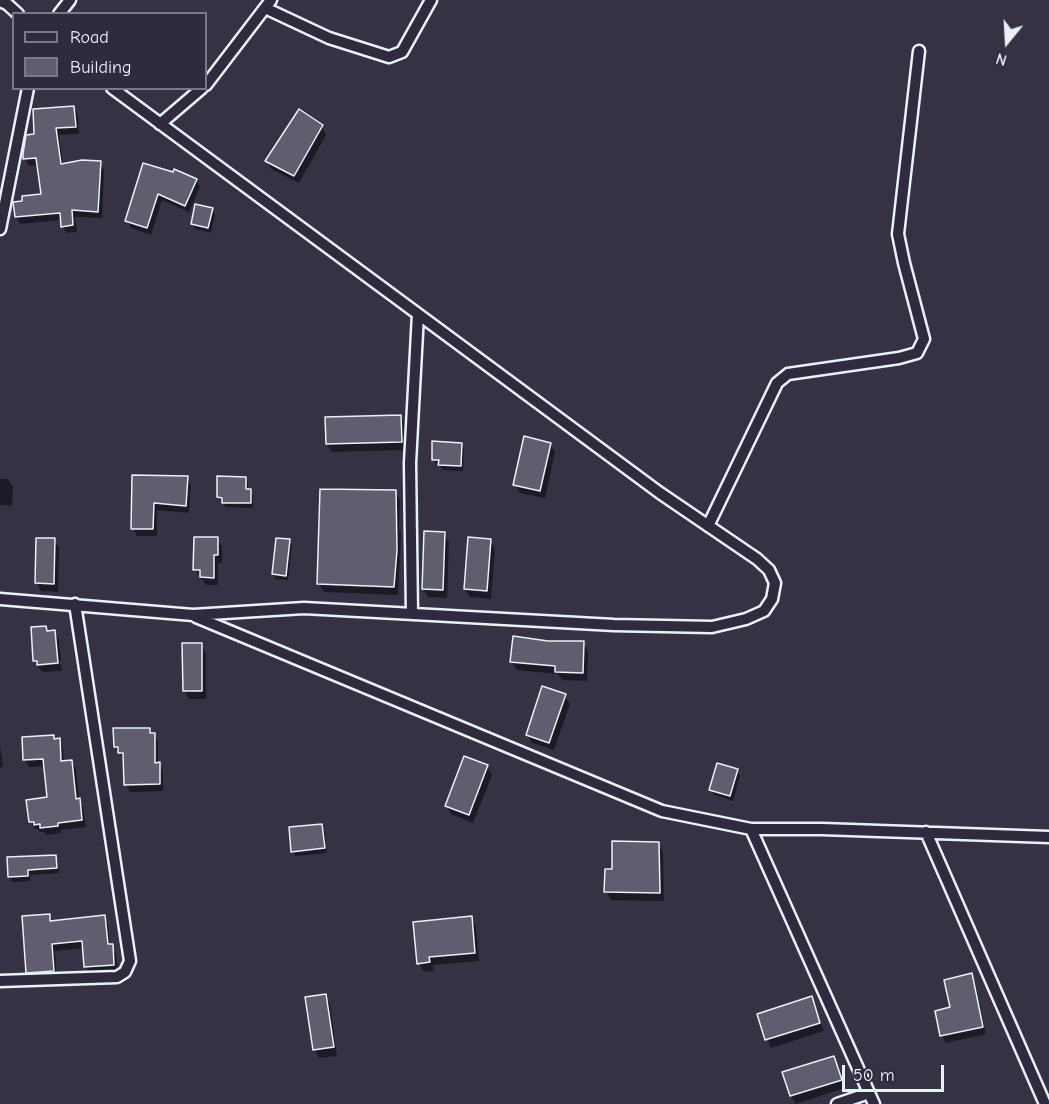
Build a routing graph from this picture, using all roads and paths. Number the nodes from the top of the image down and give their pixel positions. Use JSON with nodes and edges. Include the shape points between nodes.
{"nodes":[{"id":1,"x":70,"y":0,"type":"edge"},
{"id":2,"x":431,"y":0,"type":"edge"},
{"id":3,"x":0,"y":1,"type":"edge"},
{"id":4,"x":268,"y":4,"type":"edge"},
{"id":5,"x":16,"y":12,"type":"edge"},
{"id":6,"x":61,"y":12,"type":"edge"},
{"id":7,"x":919,"y":51,"type":"dead end"},
{"id":8,"x":207,"y":84,"type":"edge"},
{"id":9,"x":28,"y":90,"type":"edge"},
{"id":10,"x":115,"y":90,"type":"edge"},
{"id":11,"x":200,"y":90,"type":"edge"},
{"id":12,"x":160,"y":124,"type":"junction"},
{"id":13,"x":0,"y":229,"type":"edge"},
{"id":14,"x":418,"y":314,"type":"junction"},
{"id":15,"x":708,"y":526,"type":"junction"},
{"id":16,"x":0,"y":599,"type":"edge"},
{"id":17,"x":75,"y":604,"type":"junction"},
{"id":18,"x":412,"y":614,"type":"junction"},
{"id":19,"x":193,"y":615,"type":"junction"},
{"id":20,"x":751,"y":829,"type":"junction"},
{"id":21,"x":926,"y":832,"type":"junction"},
{"id":22,"x":1049,"y":837,"type":"edge"},
{"id":23,"x":0,"y":981,"type":"edge"},
{"id":24,"x":868,"y":1094,"type":"junction"},
{"id":25,"x":837,"y":1104,"type":"edge"},
{"id":26,"x":874,"y":1104,"type":"edge"},
{"id":27,"x":1045,"y":1104,"type":"edge"}],
"edges":[{"from":1,"to":6,"type":"street"},
{"from":2,"to":4,"type":"street","via":[[402,51],[389,57],[329,38]]},
{"from":3,"to":5,"type":"street"},
{"from":4,"to":8,"type":"street"},
{"from":7,"to":15,"type":"street","via":[[898,234],[924,339],[917,353],[789,374],[777,383]]},
{"from":9,"to":13,"type":"street"},
{"from":10,"to":12,"type":"street"},
{"from":11,"to":12,"type":"street"},
{"from":12,"to":14,"type":"street"},
{"from":14,"to":15,"type":"street"},
{"from":14,"to":18,"type":"street","via":[[410,463]]},
{"from":15,"to":18,"type":"street","via":[[769,570],[775,583],[772,599],[764,611],[712,627]]},
{"from":16,"to":17,"type":"street"},
{"from":17,"to":19,"type":"street"},
{"from":17,"to":23,"type":"street","via":[[130,961],[125,972],[117,977]]},
{"from":18,"to":19,"type":"street","via":[[304,608]]},
{"from":19,"to":20,"type":"street","via":[[662,811]]},
{"from":20,"to":21,"type":"street"},
{"from":20,"to":24,"type":"street"},
{"from":21,"to":22,"type":"street"},
{"from":21,"to":27,"type":"street"},
{"from":24,"to":25,"type":"street"},
{"from":24,"to":26,"type":"street"}]}
